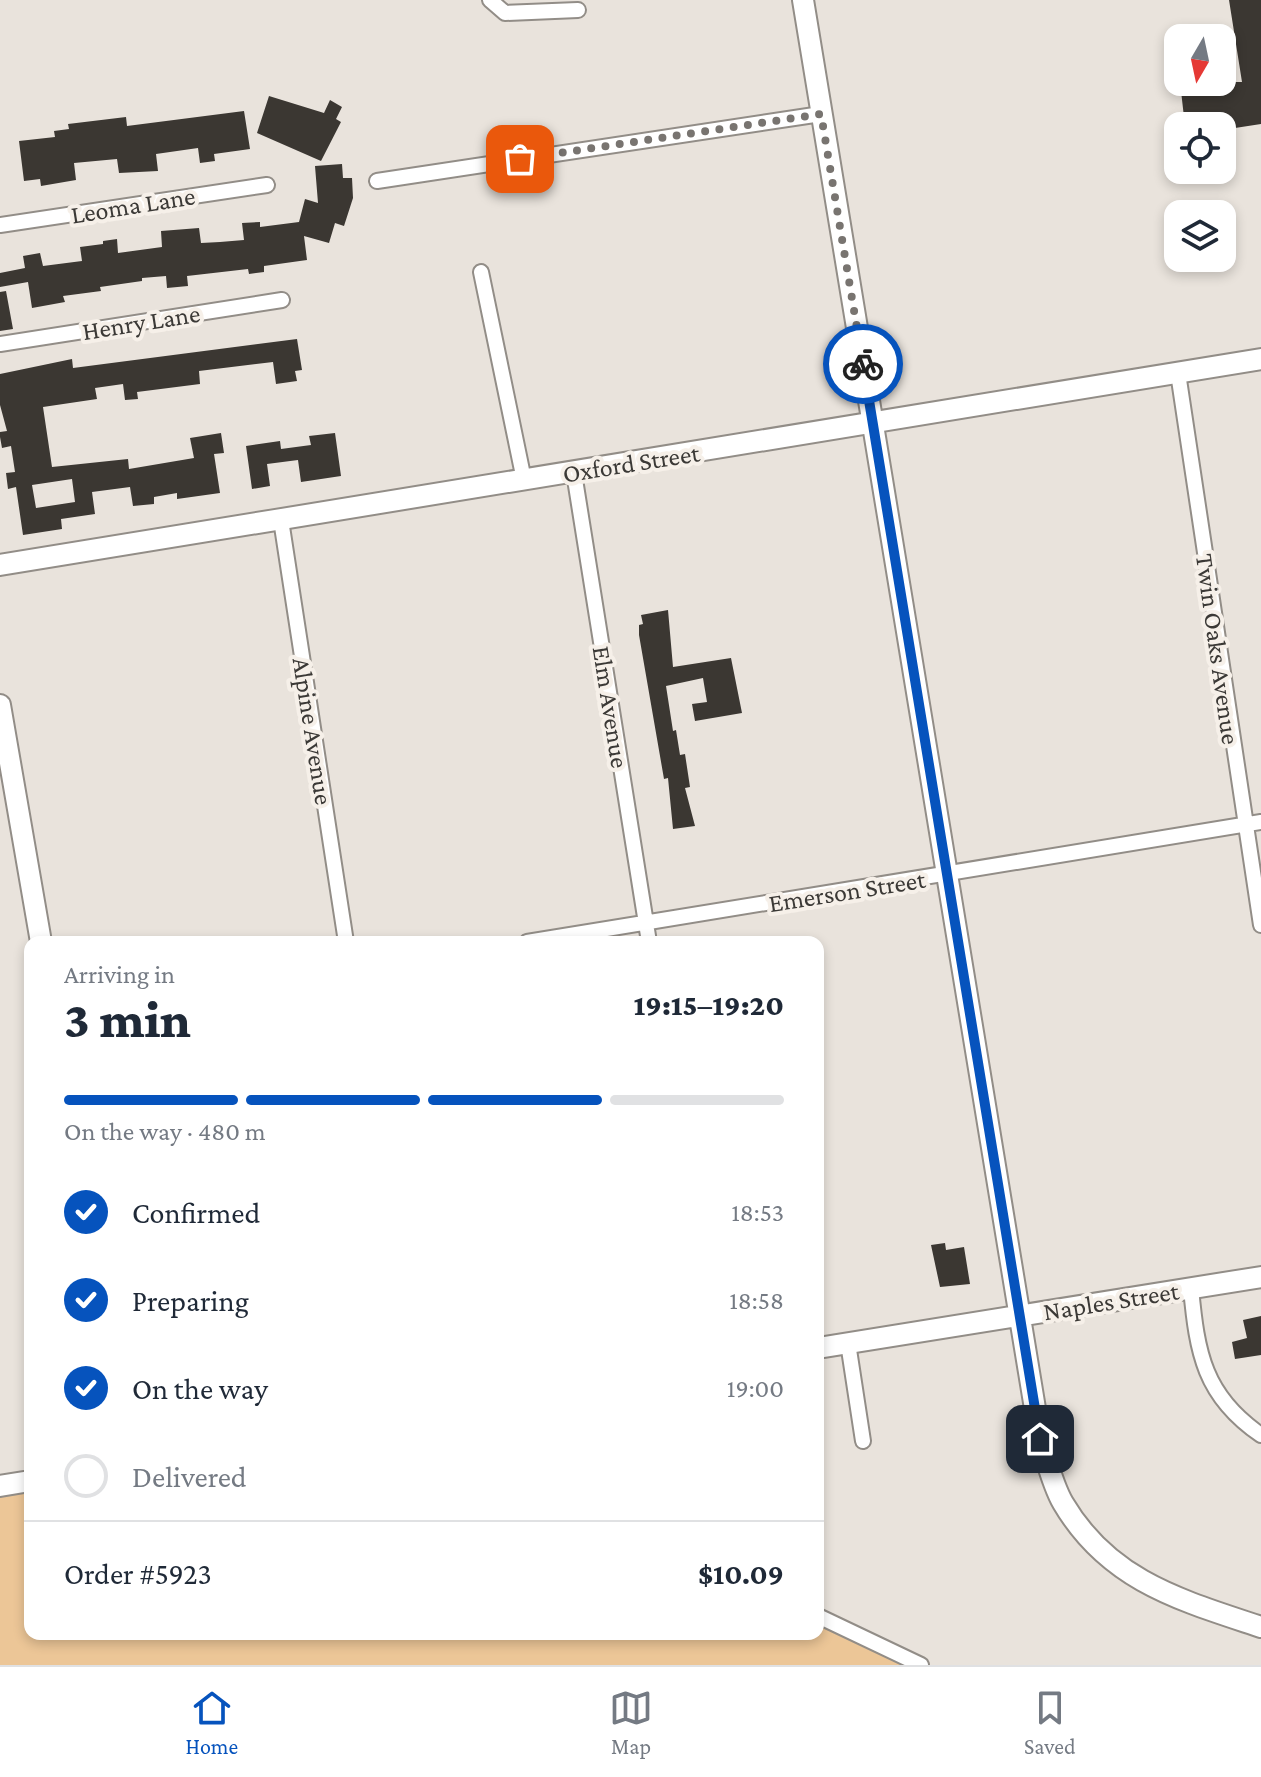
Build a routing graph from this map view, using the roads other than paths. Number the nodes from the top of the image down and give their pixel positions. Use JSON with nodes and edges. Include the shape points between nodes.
{"nodes":[{"id":1,"x":490,"y":0,"type":"edge"},
{"id":2,"x":803,"y":0,"type":"edge"},
{"id":3,"x":578,"y":10,"type":"dead end"},
{"id":4,"x":821,"y":114,"type":"junction"},
{"id":5,"x":377,"y":181,"type":"dead end"},
{"id":6,"x":267,"y":185,"type":"dead end"},
{"id":7,"x":0,"y":225,"type":"edge"},
{"id":8,"x":481,"y":272,"type":"dead end"},
{"id":9,"x":282,"y":300,"type":"dead end"},
{"id":10,"x":0,"y":344,"type":"edge"},
{"id":11,"x":1261,"y":359,"type":"edge"},
{"id":12,"x":1178,"y":373,"type":"junction"},
{"id":13,"x":873,"y":423,"type":"junction"},
{"id":14,"x":574,"y":473,"type":"junction"},
{"id":15,"x":524,"y":480,"type":"junction"},
{"id":16,"x":281,"y":520,"type":"junction"},
{"id":17,"x":0,"y":565,"type":"edge"},
{"id":18,"x":0,"y":705,"type":"edge"},
{"id":19,"x":1261,"y":822,"type":"edge"},
{"id":20,"x":1245,"y":825,"type":"junction"},
{"id":21,"x":949,"y":875,"type":"junction"},
{"id":22,"x":647,"y":923,"type":"junction"},
{"id":23,"x":1261,"y":925,"type":"edge"},
{"id":24,"x":40,"y":936,"type":"edge"},
{"id":25,"x":345,"y":936,"type":"edge"},
{"id":26,"x":565,"y":936,"type":"edge"},
{"id":27,"x":648,"y":936,"type":"edge"},
{"id":28,"x":1261,"y":1277,"type":"edge"},
{"id":29,"x":1191,"y":1288,"type":"junction"},
{"id":30,"x":1020,"y":1316,"type":"junction"},
{"id":31,"x":848,"y":1343,"type":"junction"},
{"id":32,"x":824,"y":1347,"type":"edge"},
{"id":33,"x":1261,"y":1435,"type":"edge"},
{"id":34,"x":863,"y":1441,"type":"dead end"},
{"id":35,"x":24,"y":1482,"type":"edge"},
{"id":36,"x":0,"y":1486,"type":"edge"},
{"id":37,"x":824,"y":1619,"type":"edge"},
{"id":38,"x":1261,"y":1627,"type":"edge"},
{"id":39,"x":921,"y":1665,"type":"edge"}],
"edges":[{"from":1,"to":3,"type":"street","via":[[505,13]]},
{"from":2,"to":4,"type":"street"},
{"from":4,"to":5,"type":"street"},
{"from":4,"to":13,"type":"street"},
{"from":6,"to":7,"type":"street","name":"Leoma Lane"},
{"from":8,"to":15,"type":"street"},
{"from":9,"to":10,"type":"street","name":"Henry Lane"},
{"from":11,"to":12,"type":"street","name":"Oxford Street"},
{"from":12,"to":13,"type":"street","name":"Oxford Street"},
{"from":12,"to":20,"type":"street","name":"Twin Oaks Avenue"},
{"from":13,"to":14,"type":"street","name":"Oxford Street"},
{"from":13,"to":21,"type":"street"},
{"from":14,"to":15,"type":"street","name":"Oxford Street"},
{"from":14,"to":22,"type":"street","name":"Elm Avenue"},
{"from":15,"to":16,"type":"street","name":"Oxford Street"},
{"from":16,"to":17,"type":"street","name":"Oxford Street"},
{"from":16,"to":25,"type":"street","name":"Alpine Avenue"},
{"from":18,"to":24,"type":"street"},
{"from":19,"to":20,"type":"street","name":"Emerson Street"},
{"from":20,"to":21,"type":"street","name":"Emerson Street"},
{"from":20,"to":23,"type":"street","name":"Twin Oaks Avenue"},
{"from":21,"to":22,"type":"street","name":"Emerson Street"},
{"from":21,"to":30,"type":"street"},
{"from":22,"to":26,"type":"street","name":"Emerson Street"},
{"from":22,"to":27,"type":"street","name":"Elm Avenue"},
{"from":28,"to":29,"type":"street","name":"Naples Street"},
{"from":29,"to":30,"type":"street","name":"Naples Street"},
{"from":29,"to":33,"type":"street","via":[[1204,1370],[1220,1399]]},
{"from":30,"to":31,"type":"street","name":"Naples Street"},
{"from":30,"to":38,"type":"street","via":[[1044,1449],[1061,1501],[1092,1544],[1151,1588]]},
{"from":31,"to":32,"type":"street","name":"Naples Street"},
{"from":31,"to":34,"type":"street"},
{"from":35,"to":36,"type":"street"},
{"from":37,"to":39,"type":"street"}]}
